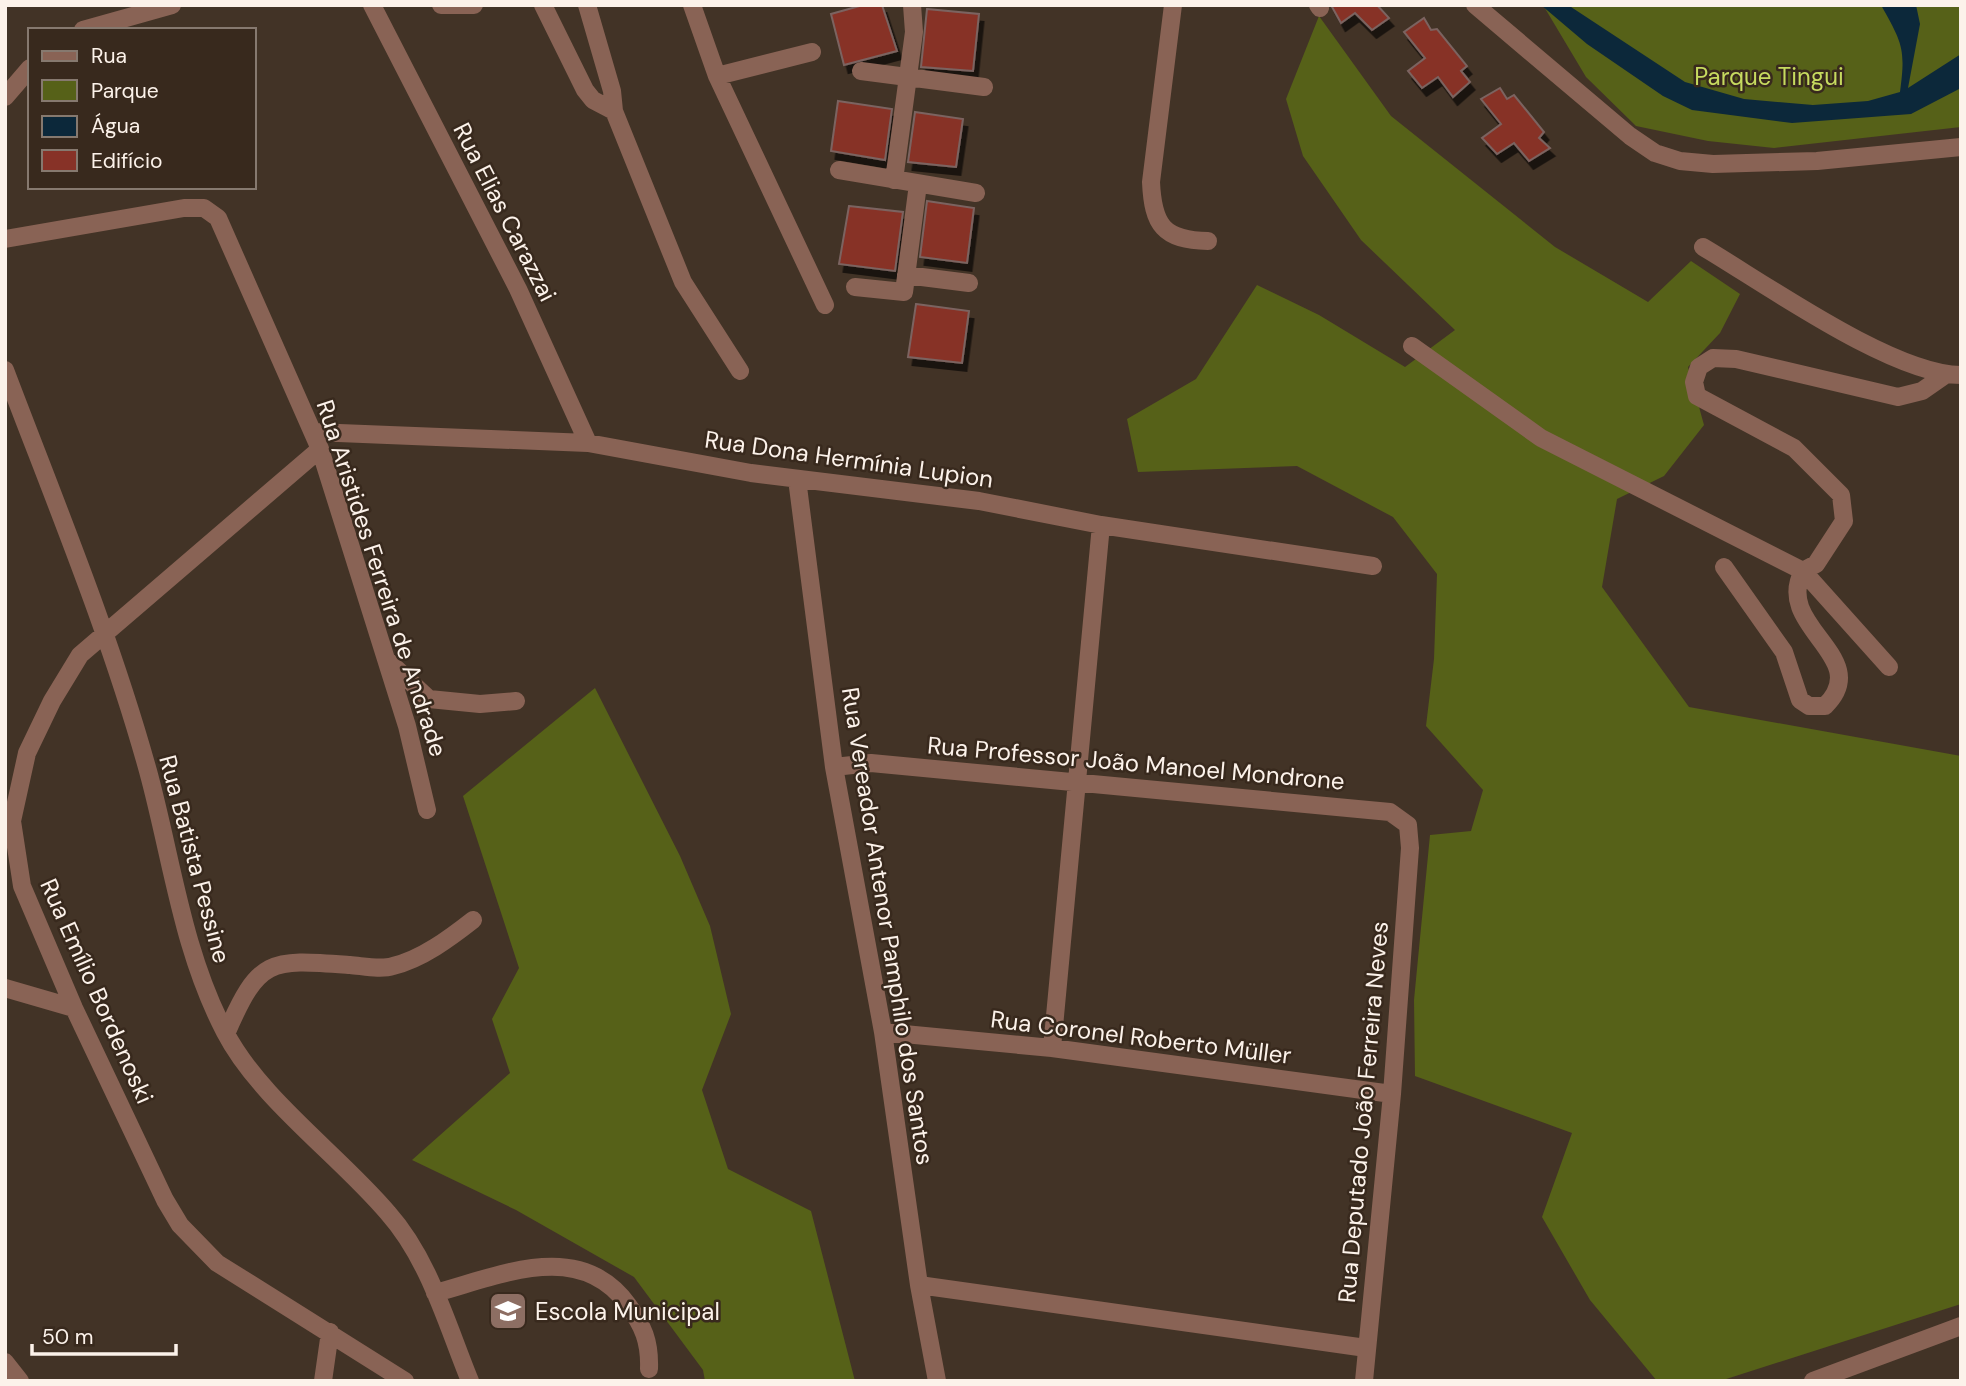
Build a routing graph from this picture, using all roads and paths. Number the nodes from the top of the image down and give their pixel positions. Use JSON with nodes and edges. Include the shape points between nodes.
{"nodes":[{"id":1,"x":172,"y":5,"type":"edge"},
{"id":2,"x":372,"y":5,"type":"edge"},
{"id":3,"x":441,"y":5,"type":"edge"},
{"id":4,"x":474,"y":5,"type":"edge"},
{"id":5,"x":543,"y":5,"type":"edge"},
{"id":6,"x":587,"y":5,"type":"edge"},
{"id":7,"x":692,"y":5,"type":"edge"},
{"id":8,"x":912,"y":5,"type":"edge"},
{"id":9,"x":1173,"y":5,"type":"edge"},
{"id":10,"x":1475,"y":5,"type":"edge"},
{"id":11,"x":90,"y":28,"type":"edge"},
{"id":12,"x":811,"y":52,"type":"dead end"},
{"id":13,"x":28,"y":70,"type":"edge"},
{"id":14,"x":862,"y":71,"type":"dead end"},
{"id":15,"x":717,"y":76,"type":"junction"},
{"id":16,"x":908,"y":77,"type":"junction"},
{"id":17,"x":984,"y":87,"type":"dead end"},
{"id":18,"x":5,"y":97,"type":"edge"},
{"id":19,"x":614,"y":111,"type":"junction"},
{"id":20,"x":1961,"y":147,"type":"edge"},
{"id":21,"x":839,"y":170,"type":"dead end"},
{"id":22,"x":894,"y":180,"type":"junction"},
{"id":23,"x":919,"y":184,"type":"junction"},
{"id":24,"x":976,"y":192,"type":"dead end"},
{"id":25,"x":5,"y":239,"type":"edge"},
{"id":26,"x":1208,"y":241,"type":"dead end"},
{"id":27,"x":1703,"y":247,"type":"dead end"},
{"id":28,"x":906,"y":275,"type":"junction"},
{"id":29,"x":968,"y":283,"type":"dead end"},
{"id":30,"x":855,"y":287,"type":"dead end"},
{"id":31,"x":825,"y":305,"type":"dead end"},
{"id":32,"x":1412,"y":346,"type":"dead end"},
{"id":33,"x":5,"y":370,"type":"edge"},
{"id":34,"x":740,"y":371,"type":"dead end"},
{"id":35,"x":1953,"y":375,"type":"edge"},
{"id":36,"x":317,"y":440,"type":"junction"},
{"id":37,"x":588,"y":443,"type":"junction"},
{"id":38,"x":797,"y":479,"type":"junction"},
{"id":39,"x":1101,"y":525,"type":"junction"},
{"id":40,"x":1373,"y":566,"type":"dead end"},
{"id":41,"x":1724,"y":567,"type":"dead end"},
{"id":42,"x":1803,"y":571,"type":"junction"},
{"id":43,"x":105,"y":634,"type":"junction"},
{"id":44,"x":387,"y":660,"type":"junction"},
{"id":45,"x":1889,"y":667,"type":"dead end"},
{"id":46,"x":516,"y":701,"type":"dead end"},
{"id":47,"x":834,"y":767,"type":"junction"},
{"id":48,"x":1079,"y":783,"type":"junction"},
{"id":49,"x":428,"y":810,"type":"dead end"},
{"id":50,"x":1410,"y":848,"type":"joint"},
{"id":51,"x":473,"y":920,"type":"dead end"},
{"id":52,"x":5,"y":988,"type":"edge"},
{"id":53,"x":74,"y":1008,"type":"junction"},
{"id":54,"x":883,"y":1032,"type":"junction"},
{"id":55,"x":226,"y":1034,"type":"junction"},
{"id":56,"x":1052,"y":1048,"type":"junction"},
{"id":57,"x":1392,"y":1094,"type":"junction"},
{"id":58,"x":919,"y":1285,"type":"junction"},
{"id":59,"x":435,"y":1293,"type":"junction"},
{"id":60,"x":1961,"y":1326,"type":"edge"},
{"id":61,"x":330,"y":1332,"type":"junction"},
{"id":62,"x":1366,"y":1348,"type":"junction"},
{"id":63,"x":5,"y":1362,"type":"edge"},
{"id":64,"x":649,"y":1368,"type":"dead end"},
{"id":65,"x":20,"y":1381,"type":"edge"},
{"id":66,"x":323,"y":1381,"type":"edge"},
{"id":67,"x":405,"y":1381,"type":"edge"},
{"id":68,"x":470,"y":1381,"type":"edge"},
{"id":69,"x":937,"y":1381,"type":"edge"},
{"id":70,"x":1364,"y":1381,"type":"edge"},
{"id":71,"x":1814,"y":1381,"type":"edge"}],
"edges":[{"from":1,"to":11,"type":"street"},
{"from":2,"to":37,"type":"street","name":"Rua Elias Carazzai","via":[[518,289]]},
{"from":3,"to":4,"type":"street"},
{"from":5,"to":19,"type":"street","via":[[584,90]]},
{"from":6,"to":19,"type":"street"},
{"from":7,"to":15,"type":"street"},
{"from":8,"to":16,"type":"street"},
{"from":9,"to":26,"type":"street","via":[[1151,182],[1152,207],[1166,233],[1184,240]]},
{"from":10,"to":20,"type":"street","via":[[1630,136],[1668,157],[1713,164],[1817,161]]},
{"from":12,"to":15,"type":"street"},
{"from":13,"to":18,"type":"street"},
{"from":14,"to":16,"type":"street"},
{"from":15,"to":31,"type":"street"},
{"from":16,"to":17,"type":"street"},
{"from":16,"to":22,"type":"street"},
{"from":19,"to":34,"type":"street","via":[[683,282]]},
{"from":21,"to":22,"type":"street"},
{"from":22,"to":23,"type":"street"},
{"from":23,"to":24,"type":"street"},
{"from":23,"to":28,"type":"street"},
{"from":25,"to":36,"type":"street","name":"Rua Aristides Ferreira de Andrade","via":[[204,208],[218,218]]},
{"from":27,"to":35,"type":"street","via":[[1894,359]]},
{"from":28,"to":29,"type":"street"},
{"from":28,"to":30,"type":"street","via":[[904,292]]},
{"from":32,"to":42,"type":"street","via":[[1541,438]]},
{"from":33,"to":43,"type":"street","name":"Rua Batista Pessine"},
{"from":35,"to":42,"type":"street","via":[[1898,397],[1736,359],[1713,358],[1699,367],[1694,382],[1698,396],[1794,448],[1841,495],[1844,521],[1816,564]]},
{"from":36,"to":37,"type":"street","name":"Rua Dona Hermínia Lupion"},
{"from":36,"to":43,"type":"street","name":"Rua Emílio Bordenoski"},
{"from":36,"to":44,"type":"street","name":"Rua Aristides Ferreira de Andrade"},
{"from":37,"to":38,"type":"street","name":"Rua Dona Hermínia Lupion"},
{"from":38,"to":39,"type":"street","name":"Rua Dona Hermínia Lupion","via":[[979,501]]},
{"from":38,"to":47,"type":"street","name":"Rua Vereador Antenor Pamphilo dos Santos"},
{"from":39,"to":40,"type":"street","name":"Rua Dona Hermínia Lupion"},
{"from":39,"to":48,"type":"street"},
{"from":41,"to":42,"type":"street","via":[[1784,652],[1800,699],[1825,706],[1839,688],[1839,676],[1836,661],[1797,599],[1796,583]]},
{"from":42,"to":45,"type":"street"},
{"from":43,"to":53,"type":"street","name":"Rua Emílio Bordenoski","via":[[80,655],[52,701],[27,753],[12,821],[22,886]]},
{"from":43,"to":55,"type":"street","name":"Rua Batista Pessine","via":[[148,771],[192,958]]},
{"from":44,"to":46,"type":"street","via":[[429,699],[480,704]]},
{"from":44,"to":49,"type":"street","name":"Rua Aristides Ferreira de Andrade"},
{"from":47,"to":48,"type":"street","name":"Rua Professor João Manoel Mondrone","via":[[871,763]]},
{"from":47,"to":54,"type":"street","name":"Rua Vereador Antenor Pamphilo dos Santos"},
{"from":48,"to":50,"type":"street","name":"Rua Professor João Manoel Mondrone","via":[[1390,812],[1408,825]]},
{"from":48,"to":56,"type":"street"},
{"from":50,"to":57,"type":"street","name":"Rua Deputado João Ferreira Neves"},
{"from":51,"to":55,"type":"street","via":[[450,939],[392,967],[300,960],[266,968],[243,995]]},
{"from":52,"to":53,"type":"street"},
{"from":53,"to":61,"type":"street","name":"Rua Emílio Bordenoski","via":[[180,1225],[217,1262]]},
{"from":54,"to":56,"type":"street","name":"Rua Coronel Roberto Müller"},
{"from":54,"to":58,"type":"street","name":"Rua Vereador Antenor Pamphilo dos Santos"},
{"from":55,"to":59,"type":"street","name":"Rua Batista Pessine","via":[[314,1139],[389,1213]]},
{"from":56,"to":57,"type":"street","name":"Rua Coronel Roberto Müller"},
{"from":57,"to":62,"type":"street","name":"Rua Deputado João Ferreira Neves"},
{"from":58,"to":62,"type":"street"},
{"from":58,"to":69,"type":"street","name":"Rua Vereador Antenor Pamphilo dos Santos"},
{"from":59,"to":64,"type":"street","via":[[543,1265],[595,1274],[622,1297],[644,1327]]},
{"from":59,"to":68,"type":"street","name":"Rua Batista Pessine"},
{"from":60,"to":71,"type":"street"},
{"from":61,"to":66,"type":"street"},
{"from":61,"to":67,"type":"street","name":"Rua Emílio Bordenoski"},
{"from":62,"to":70,"type":"street","name":"Rua Deputado João Ferreira Neves"},
{"from":63,"to":65,"type":"street"}]}
